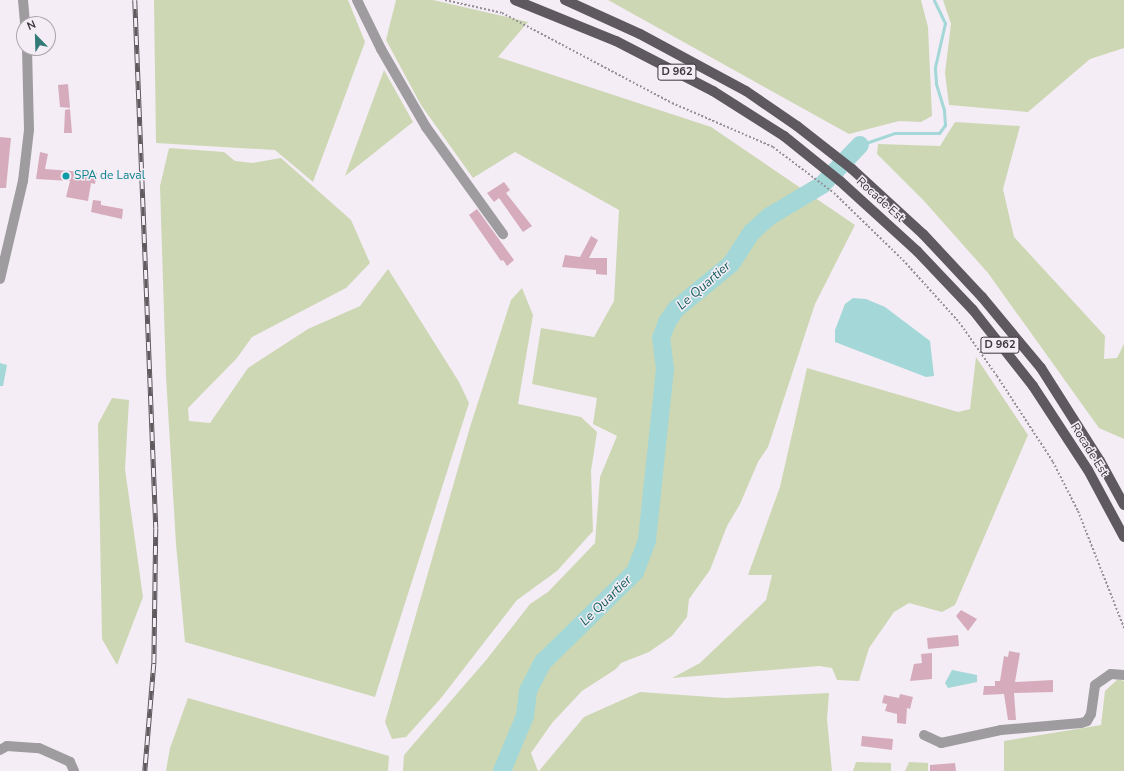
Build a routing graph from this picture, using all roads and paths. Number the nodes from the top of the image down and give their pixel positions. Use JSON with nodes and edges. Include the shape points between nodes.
{"nodes":[{"id":1,"x":22,"y":0,"type":"edge"},
{"id":2,"x":357,"y":0,"type":"edge"},
{"id":3,"x":445,"y":0,"type":"edge"},
{"id":4,"x":515,"y":0,"type":"edge"},
{"id":5,"x":565,"y":0,"type":"edge"},
{"id":6,"x":24,"y":16,"type":"edge"},
{"id":7,"x":27,"y":56,"type":"edge"},
{"id":8,"x":503,"y":234,"type":"dead end"},
{"id":9,"x":0,"y":279,"type":"edge"},
{"id":10,"x":1124,"y":505,"type":"edge"},
{"id":11,"x":1124,"y":538,"type":"edge"},
{"id":12,"x":1124,"y":628,"type":"edge"},
{"id":13,"x":1124,"y":675,"type":"edge"},
{"id":14,"x":924,"y":735,"type":"dead end"},
{"id":15,"x":0,"y":750,"type":"edge"},
{"id":16,"x":74,"y":771,"type":"edge"}],
"edges":[{"from":1,"to":6,"type":"street"},
{"from":2,"to":8,"type":"street","via":[[380,49],[426,126]]},
{"from":3,"to":12,"type":"path","via":[[502,13],[672,103],[773,147],[834,193],[903,260],[959,322],[997,376],[1053,462],[1078,511]]},
{"from":4,"to":11,"type":"main road","name":"Rocade Est","number":"D 962","via":[[616,40],[713,91],[784,136],[840,181],[922,256],[973,310],[1029,380],[1088,470]]},
{"from":5,"to":10,"type":"main road","name":"Rocade Est","number":"D 962","via":[[640,34],[746,91],[852,169],[923,234],[982,297],[1042,368],[1100,461]]},
{"from":7,"to":9,"type":"street","via":[[29,130],[23,181]]},
{"from":13,"to":14,"type":"street","via":[[1111,674],[1095,685],[1091,714],[1087,721],[1081,723],[1001,730],[941,743]]},
{"from":15,"to":16,"type":"street","via":[[7,746],[39,748],[70,762]]}]}
